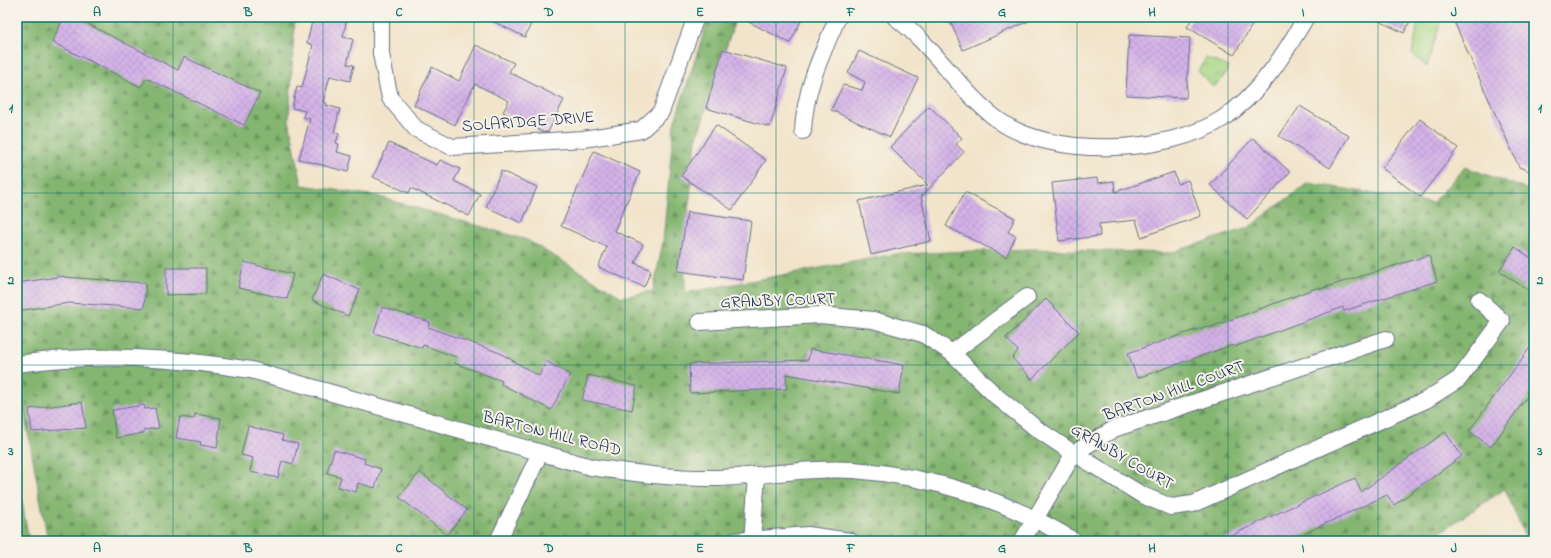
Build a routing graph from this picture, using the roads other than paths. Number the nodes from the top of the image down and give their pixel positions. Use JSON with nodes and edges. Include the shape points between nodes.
{"nodes":[{"id":1,"x":381,"y":17,"type":"edge"},
{"id":2,"x":696,"y":17,"type":"edge"},
{"id":3,"x":838,"y":17,"type":"edge"},
{"id":4,"x":896,"y":17,"type":"edge"},
{"id":5,"x":1306,"y":17,"type":"edge"},
{"id":6,"x":803,"y":131,"type":"dead end"},
{"id":7,"x":1027,"y":298,"type":"dead end"},
{"id":8,"x":1480,"y":300,"type":"dead end"},
{"id":9,"x":700,"y":322,"type":"dead end"},
{"id":10,"x":1386,"y":338,"type":"dead end"},
{"id":11,"x":952,"y":354,"type":"junction"},
{"id":12,"x":17,"y":364,"type":"edge"},
{"id":13,"x":540,"y":453,"type":"junction"},
{"id":14,"x":1074,"y":453,"type":"junction"},
{"id":15,"x":757,"y":475,"type":"junction"},
{"id":16,"x":1034,"y":520,"type":"junction"},
{"id":17,"x":752,"y":540,"type":"edge"},
{"id":18,"x":498,"y":541,"type":"edge"},
{"id":19,"x":736,"y":541,"type":"edge"},
{"id":20,"x":850,"y":541,"type":"edge"},
{"id":21,"x":1022,"y":541,"type":"edge"},
{"id":22,"x":1074,"y":541,"type":"edge"}],
"edges":[{"from":1,"to":2,"type":"street","name":"SOLARIDGE DRIVE","via":[[380,54],[390,98],[416,129],[452,147],[583,139],[641,130],[661,112]]},
{"from":3,"to":6,"type":"street","via":[[807,94]]},
{"from":4,"to":5,"type":"street","via":[[926,44],[982,106],[1015,131],[1052,143],[1100,147],[1161,142],[1221,120],[1246,100],[1266,78]]},
{"from":7,"to":11,"type":"street"},
{"from":8,"to":14,"type":"street","name":"GRANBY COURT","via":[[1502,321],[1459,379],[1426,400],[1193,504],[1171,507],[1142,495]]},
{"from":9,"to":11,"type":"street","name":"GRANBY COURT","via":[[820,315],[873,320],[923,334]]},
{"from":10,"to":14,"type":"street","name":"BARTON HILL COURT","via":[[1114,429]]},
{"from":11,"to":14,"type":"street","name":"GRANBY COURT","via":[[1025,420]]},
{"from":12,"to":13,"type":"street","name":"BARTON HILL ROAD","via":[[92,356],[144,357],[251,370]]},
{"from":13,"to":15,"type":"street","name":"BARTON HILL ROAD","via":[[591,467],[645,475],[706,478]]},
{"from":13,"to":18,"type":"street"},
{"from":14,"to":16,"type":"street","name":"BARTON HILL COURT"},
{"from":15,"to":16,"type":"street","name":"BARTON HILL ROAD","via":[[811,470],[853,470],[890,474],[934,483],[983,498]]},
{"from":15,"to":17,"type":"street"},
{"from":16,"to":21,"type":"street","name":"BARTON HILL COURT"},
{"from":16,"to":22,"type":"street","name":"BARTON HILL ROAD"},
{"from":17,"to":19,"type":"street"},
{"from":17,"to":20,"type":"street","via":[[808,535]]}]}
